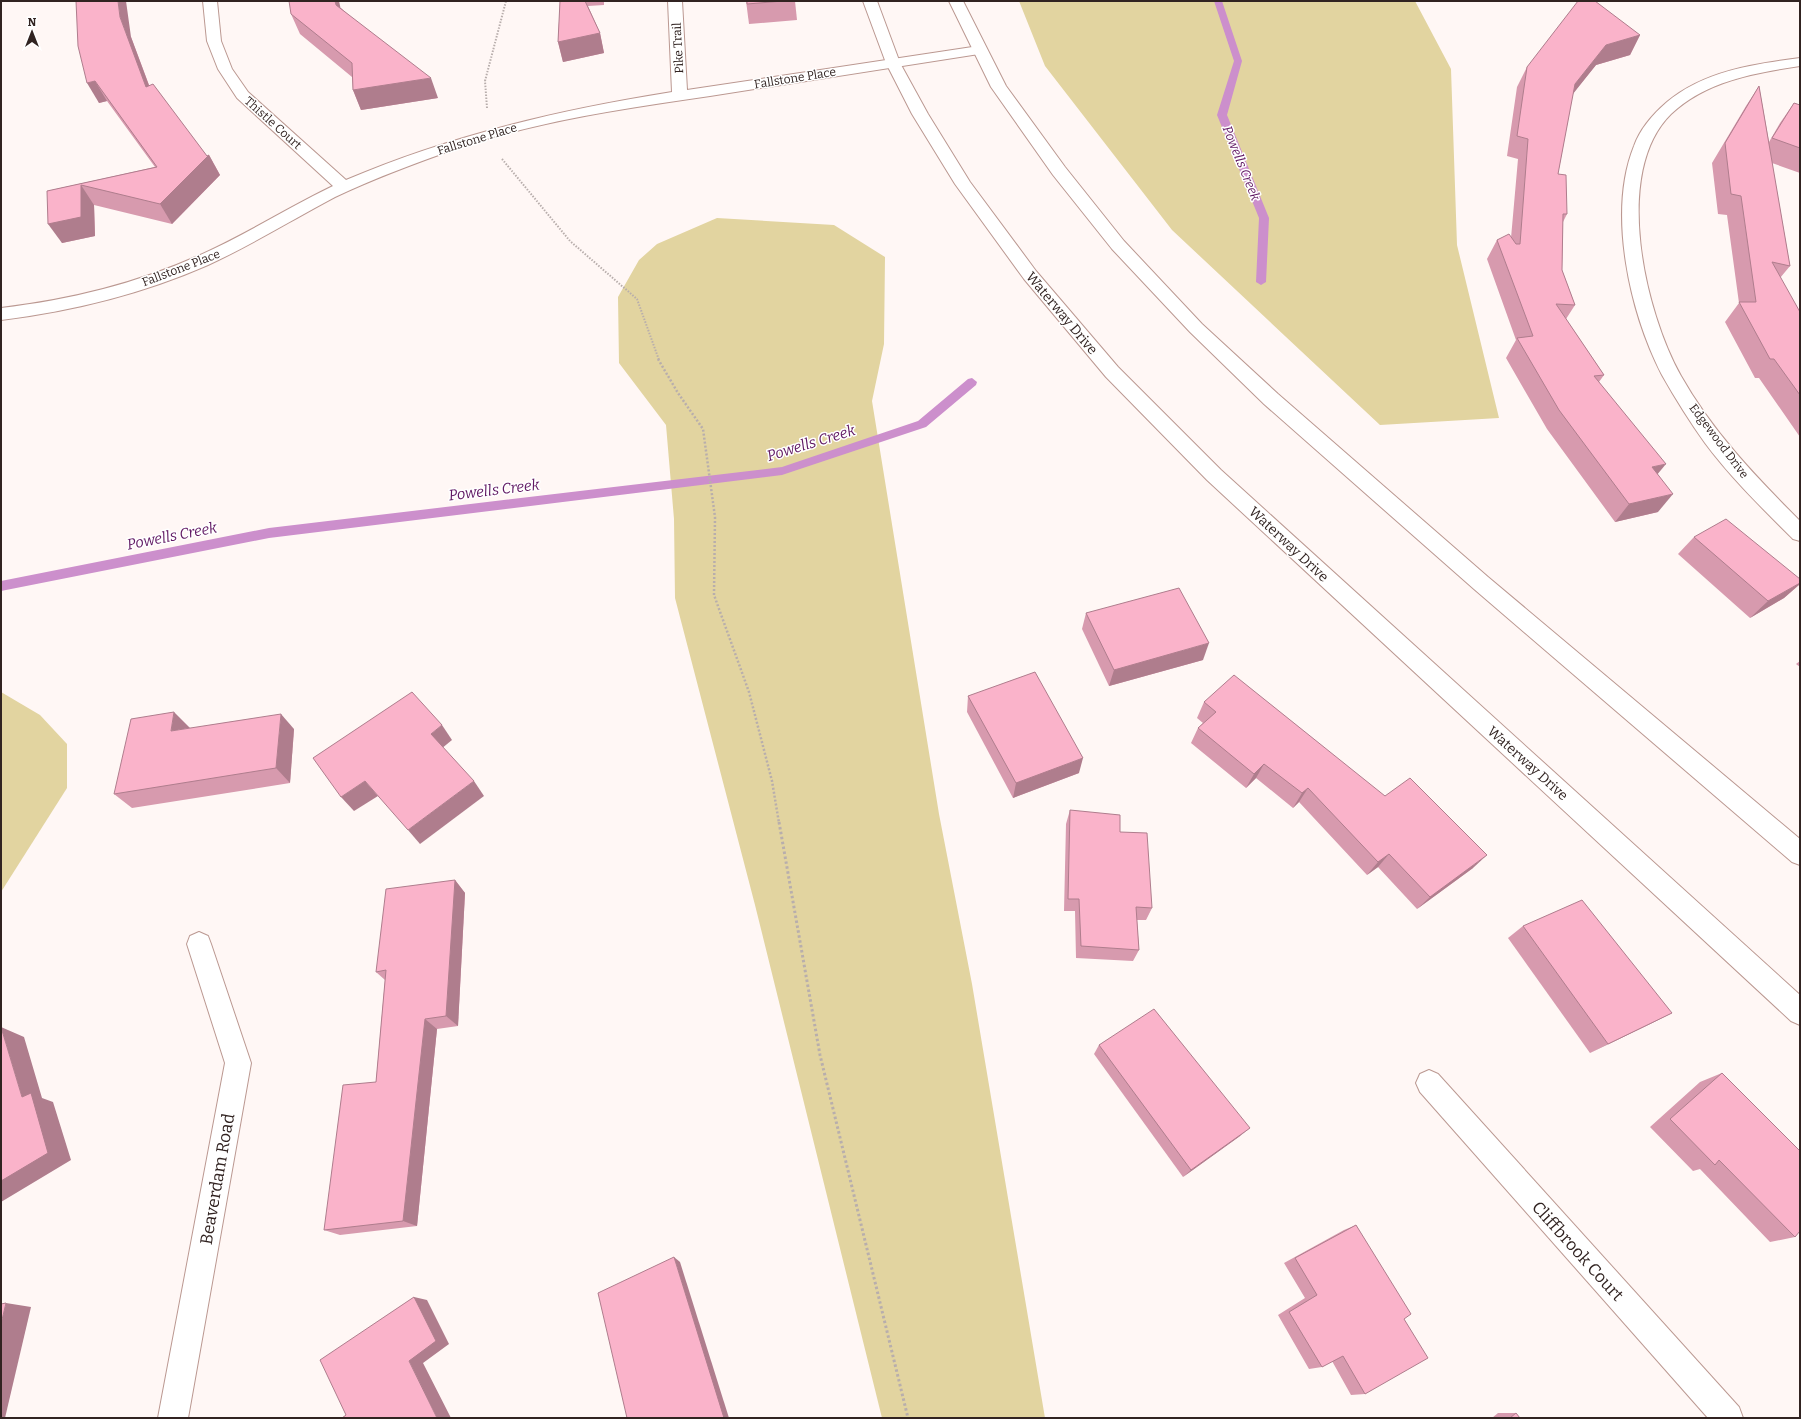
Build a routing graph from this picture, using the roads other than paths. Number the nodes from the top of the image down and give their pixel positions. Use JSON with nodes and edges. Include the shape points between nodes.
{"nodes":[{"id":1,"x":210,"y":1,"type":"edge"},
{"id":2,"x":676,"y":1,"type":"edge"},
{"id":3,"x":870,"y":1,"type":"edge"},
{"id":4,"x":956,"y":1,"type":"edge"},
{"id":5,"x":979,"y":50,"type":"junction"},
{"id":6,"x":1800,"y":62,"type":"edge"},
{"id":7,"x":893,"y":63,"type":"junction"},
{"id":8,"x":680,"y":96,"type":"junction"},
{"id":9,"x":344,"y":187,"type":"junction"},
{"id":10,"x":1,"y":314,"type":"edge"},
{"id":11,"x":1800,"y":533,"type":"edge"},
{"id":12,"x":1800,"y":854,"type":"edge"},
{"id":13,"x":199,"y":944,"type":"dead end"},
{"id":14,"x":1800,"y":1012,"type":"edge"},
{"id":15,"x":1429,"y":1083,"type":"dead end"},
{"id":16,"x":173,"y":1418,"type":"edge"},
{"id":17,"x":1728,"y":1418,"type":"edge"}],
"edges":[{"from":1,"to":9,"type":"street","name":"Thistle Court","via":[[214,41],[224,69],[242,96]]},
{"from":2,"to":8,"type":"street","name":"Pike Trail"},
{"from":3,"to":7,"type":"street","name":"Waterway Drive"},
{"from":4,"to":5,"type":"street"},
{"from":5,"to":7,"type":"street","name":"Fallstone Place"},
{"from":5,"to":12,"type":"street","via":[[999,87],[1059,171],[1118,245],[1196,328],[1271,400],[1481,583]]},
{"from":6,"to":11,"type":"street","name":"Edgewood Drive","via":[[1754,69],[1705,84],[1678,101],[1656,121],[1642,146],[1635,167],[1630,218],[1635,268],[1650,322],[1671,373],[1702,423],[1743,475]]},
{"from":7,"to":8,"type":"street","name":"Fallstone Place"},
{"from":7,"to":14,"type":"street","name":"Waterway Drive","via":[[962,184],[1030,275],[1112,372],[1214,475]]},
{"from":8,"to":9,"type":"street","name":"Fallstone Place","via":[[592,110],[490,134]]},
{"from":9,"to":10,"type":"street","name":"Fallstone Place","via":[[230,248],[178,271],[122,290],[64,304]]},
{"from":13,"to":16,"type":"street","name":"Beaverdam Road","via":[[238,1063]]},
{"from":15,"to":17,"type":"street","name":"Cliffbrook Court"}]}
